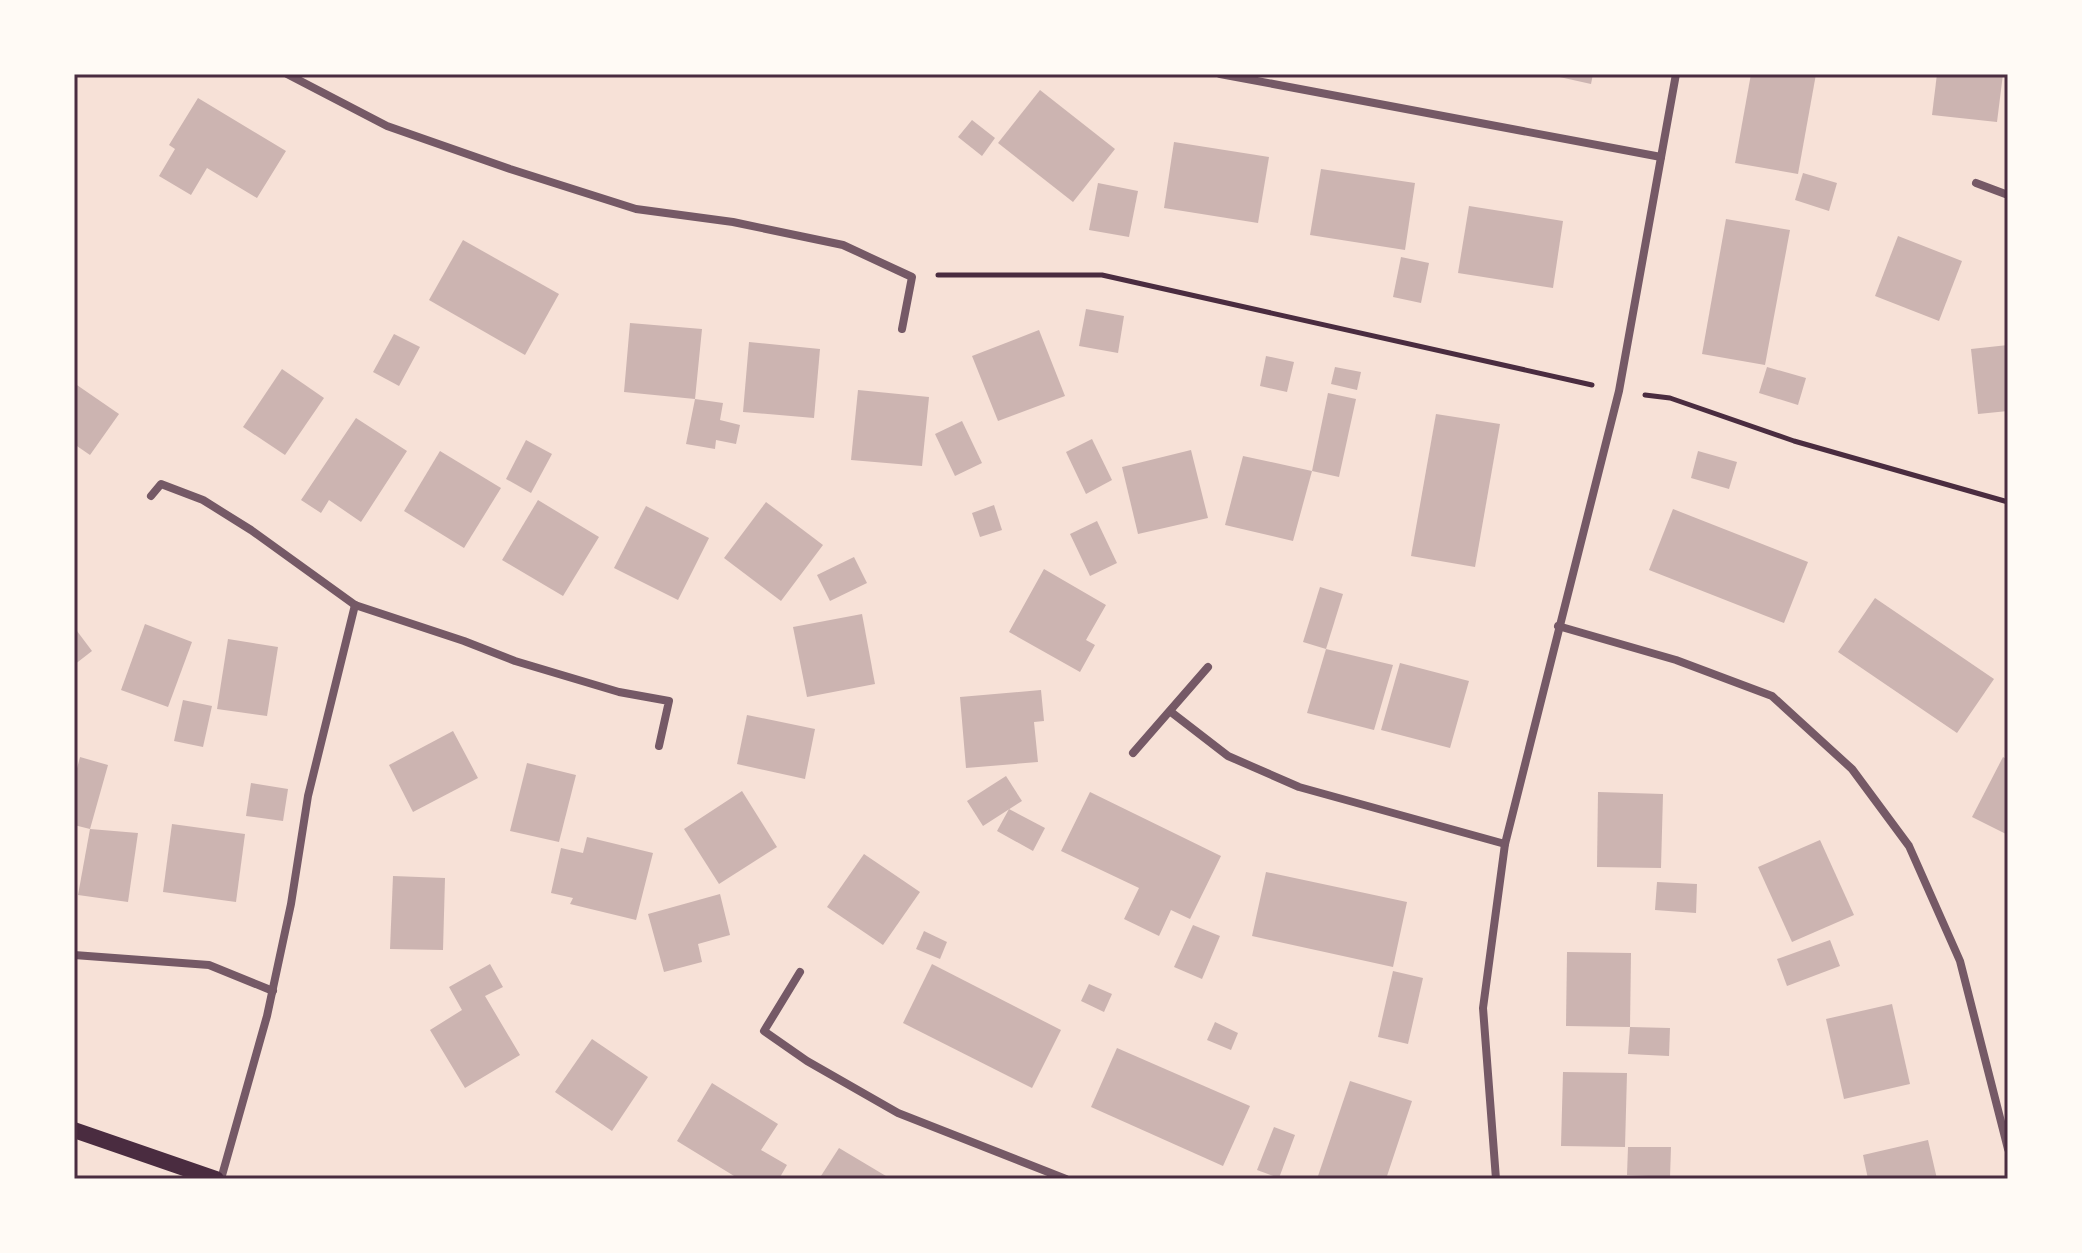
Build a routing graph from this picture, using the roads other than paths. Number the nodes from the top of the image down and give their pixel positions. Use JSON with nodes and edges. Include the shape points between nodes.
{"nodes":[{"id":1,"x":287,"y":74,"type":"edge"},
{"id":2,"x":1220,"y":74,"type":"edge"},
{"id":3,"x":1676,"y":74,"type":"edge"},
{"id":4,"x":1661,"y":157,"type":"junction"},
{"id":5,"x":1976,"y":183,"type":"dead end"},
{"id":6,"x":2008,"y":195,"type":"edge"},
{"id":7,"x":902,"y":329,"type":"dead end"},
{"id":8,"x":151,"y":496,"type":"dead end"},
{"id":9,"x":355,"y":605,"type":"junction"},
{"id":10,"x":1558,"y":626,"type":"junction"},
{"id":11,"x":1208,"y":667,"type":"dead end"},
{"id":12,"x":1171,"y":712,"type":"junction"},
{"id":13,"x":659,"y":746,"type":"dead end"},
{"id":14,"x":1133,"y":753,"type":"dead end"},
{"id":15,"x":1505,"y":844,"type":"junction"},
{"id":16,"x":74,"y":955,"type":"edge"},
{"id":17,"x":800,"y":972,"type":"dead end"},
{"id":18,"x":273,"y":991,"type":"junction"},
{"id":19,"x":74,"y":1130,"type":"edge"},
{"id":20,"x":2008,"y":1149,"type":"edge"},
{"id":21,"x":218,"y":1179,"type":"edge"},
{"id":22,"x":1066,"y":1179,"type":"edge"},
{"id":23,"x":1496,"y":1179,"type":"edge"}],
"edges":[{"from":1,"to":7,"type":"street","via":[[387,126],[636,209],[843,245],[912,277]]},
{"from":2,"to":4,"type":"street"},
{"from":3,"to":4,"type":"street"},
{"from":4,"to":10,"type":"street","via":[[1619,391]]},
{"from":5,"to":6,"type":"street"},
{"from":8,"to":9,"type":"street","via":[[161,484],[203,500]]},
{"from":9,"to":13,"type":"street","via":[[515,661],[669,701]]},
{"from":9,"to":18,"type":"street","via":[[308,796]]},
{"from":10,"to":15,"type":"street"},
{"from":10,"to":20,"type":"street","via":[[1676,660],[1772,696],[1852,769],[1909,846],[1960,961]]},
{"from":11,"to":12,"type":"street"},
{"from":12,"to":14,"type":"street"},
{"from":12,"to":15,"type":"street","via":[[1228,756],[1299,787]]},
{"from":15,"to":23,"type":"street","via":[[1483,1008]]},
{"from":16,"to":18,"type":"street","via":[[209,965]]},
{"from":17,"to":22,"type":"street","via":[[764,1031],[898,1113]]},
{"from":18,"to":21,"type":"street"},
{"from":19,"to":21,"type":"main road"}]}
